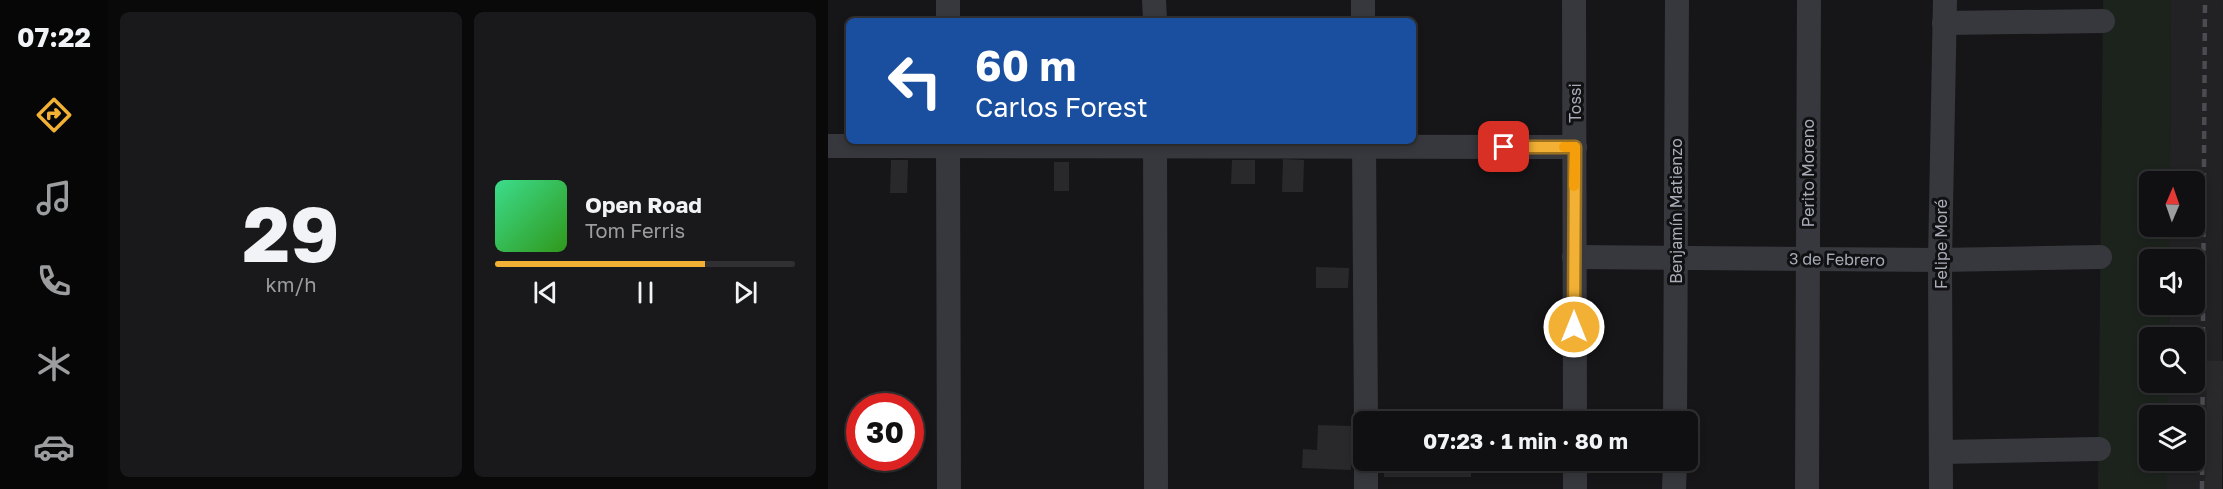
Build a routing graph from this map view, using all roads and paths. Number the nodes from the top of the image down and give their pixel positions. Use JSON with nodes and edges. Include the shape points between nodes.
{"nodes":[{"id":1,"x":948,"y":0,"type":"edge"},
{"id":2,"x":1155,"y":0,"type":"edge"},
{"id":3,"x":1363,"y":0,"type":"edge"},
{"id":4,"x":1574,"y":0,"type":"edge"},
{"id":5,"x":1677,"y":0,"type":"edge"},
{"id":6,"x":1809,"y":0,"type":"edge"},
{"id":7,"x":1944,"y":11,"type":"edge"},
{"id":8,"x":948,"y":18,"type":"edge"},
{"id":9,"x":1155,"y":18,"type":"edge"},
{"id":10,"x":1363,"y":18,"type":"edge"},
{"id":11,"x":2103,"y":21,"type":"dead end"},
{"id":12,"x":908,"y":144,"type":"edge"},
{"id":13,"x":948,"y":144,"type":"edge"},
{"id":14,"x":1155,"y":144,"type":"edge"},
{"id":15,"x":1364,"y":144,"type":"edge"},
{"id":16,"x":828,"y":146,"type":"edge"},
{"id":17,"x":1575,"y":147,"type":"junction"},
{"id":18,"x":1574,"y":257,"type":"junction"},
{"id":19,"x":1676,"y":257,"type":"junction"},
{"id":20,"x":2100,"y":257,"type":"dead end"},
{"id":21,"x":1808,"y":259,"type":"junction"},
{"id":22,"x":1940,"y":260,"type":"junction"},
{"id":23,"x":1366,"y":411,"type":"edge"},
{"id":24,"x":1575,"y":411,"type":"edge"},
{"id":25,"x":1675,"y":411,"type":"edge"},
{"id":26,"x":2099,"y":449,"type":"dead end"},
{"id":27,"x":1941,"y":452,"type":"junction"},
{"id":28,"x":1366,"y":471,"type":"edge"},
{"id":29,"x":1575,"y":471,"type":"edge"},
{"id":30,"x":1675,"y":471,"type":"edge"},
{"id":31,"x":949,"y":489,"type":"edge"},
{"id":32,"x":1156,"y":489,"type":"edge"},
{"id":33,"x":1366,"y":489,"type":"edge"},
{"id":34,"x":1575,"y":489,"type":"edge"},
{"id":35,"x":1674,"y":489,"type":"edge"},
{"id":36,"x":1807,"y":489,"type":"edge"},
{"id":37,"x":1941,"y":489,"type":"edge"}],
"edges":[{"from":1,"to":8,"type":"street"},
{"from":2,"to":9,"type":"street"},
{"from":3,"to":10,"type":"street"},
{"from":4,"to":17,"type":"street","name":"Tossi"},
{"from":5,"to":19,"type":"street","name":"Benjamín Matienzo"},
{"from":6,"to":21,"type":"street","name":"Perito Moreno"},
{"from":7,"to":11,"type":"street"},
{"from":7,"to":22,"type":"street","name":"Felipe Moré"},
{"from":12,"to":16,"type":"street"},
{"from":13,"to":31,"type":"street"},
{"from":14,"to":32,"type":"street"},
{"from":15,"to":17,"type":"street"},
{"from":15,"to":23,"type":"street"},
{"from":17,"to":18,"type":"street","name":"Tossi"},
{"from":18,"to":19,"type":"street","name":"3 de Febrero"},
{"from":18,"to":24,"type":"street","name":"Tossi"},
{"from":19,"to":21,"type":"street","name":"3 de Febrero"},
{"from":19,"to":25,"type":"street","name":"Benjamín Matienzo"},
{"from":20,"to":22,"type":"street","name":"3 de Febrero"},
{"from":21,"to":22,"type":"street","name":"3 de Febrero"},
{"from":21,"to":36,"type":"street","name":"Perito Moreno"},
{"from":22,"to":27,"type":"street","name":"Felipe Moré"},
{"from":26,"to":27,"type":"street"},
{"from":27,"to":37,"type":"street","name":"Felipe Moré"},
{"from":28,"to":33,"type":"street"},
{"from":29,"to":34,"type":"street"},
{"from":30,"to":35,"type":"street"}]}
